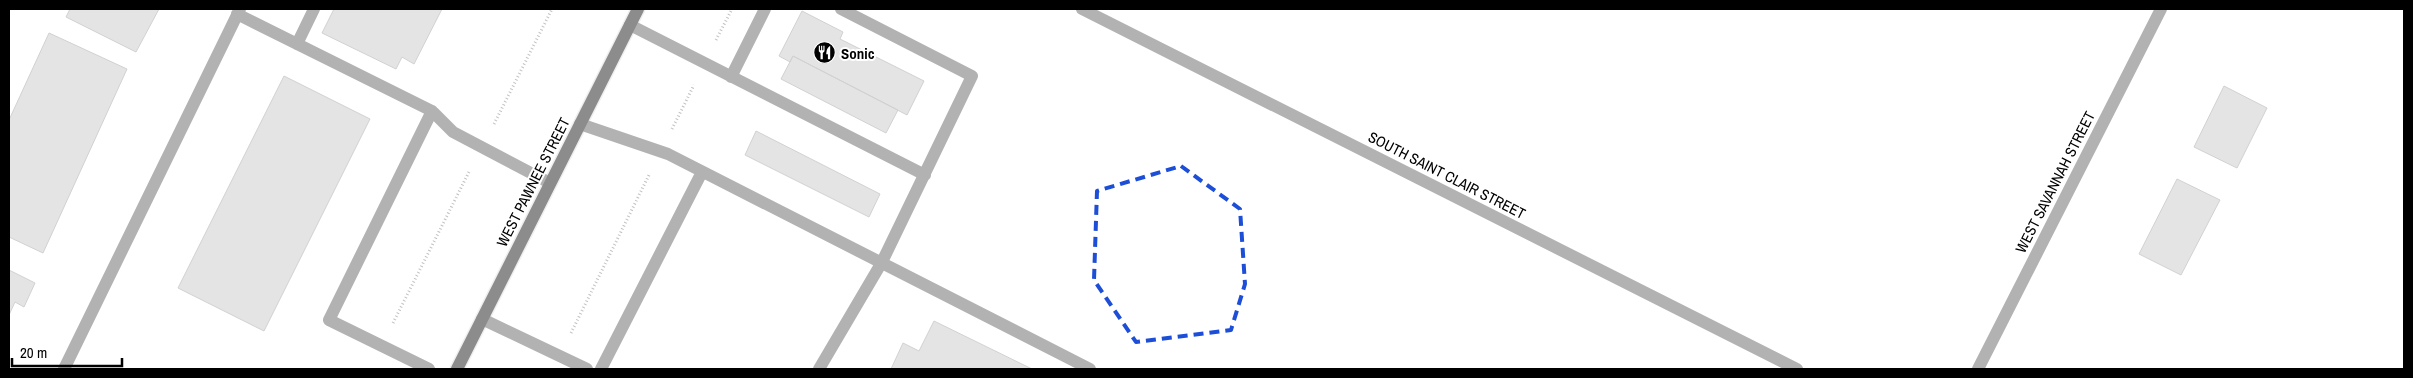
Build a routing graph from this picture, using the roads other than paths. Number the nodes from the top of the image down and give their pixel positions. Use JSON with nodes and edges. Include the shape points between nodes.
{"nodes":[{"id":1,"x":314,"y":9,"type":"edge"},
{"id":2,"x":638,"y":9,"type":"edge"},
{"id":3,"x":765,"y":9,"type":"edge"},
{"id":4,"x":841,"y":9,"type":"edge"},
{"id":5,"x":1082,"y":9,"type":"edge"},
{"id":6,"x":2161,"y":9,"type":"edge"},
{"id":7,"x":238,"y":11,"type":"edge"},
{"id":8,"x":630,"y":25,"type":"junction"},
{"id":9,"x":297,"y":44,"type":"junction"},
{"id":10,"x":731,"y":77,"type":"junction"},
{"id":11,"x":432,"y":111,"type":"junction"},
{"id":12,"x":580,"y":124,"type":"junction"},
{"id":13,"x":702,"y":172,"type":"junction"},
{"id":14,"x":925,"y":176,"type":"junction"},
{"id":15,"x":550,"y":182,"type":"junction"},
{"id":16,"x":882,"y":262,"type":"junction"},
{"id":17,"x":482,"y":319,"type":"junction"},
{"id":18,"x":64,"y":369,"type":"edge"},
{"id":19,"x":429,"y":369,"type":"edge"},
{"id":20,"x":457,"y":369,"type":"edge"},
{"id":21,"x":587,"y":369,"type":"edge"},
{"id":22,"x":601,"y":369,"type":"edge"},
{"id":23,"x":819,"y":369,"type":"edge"},
{"id":24,"x":1090,"y":369,"type":"edge"},
{"id":25,"x":1797,"y":369,"type":"edge"},
{"id":26,"x":1978,"y":369,"type":"edge"}],
"edges":[{"from":1,"to":9,"type":"street"},
{"from":2,"to":8,"type":"main road","name":"WEST PAWNEE STREET"},
{"from":3,"to":10,"type":"street"},
{"from":4,"to":14,"type":"street","via":[[972,76]]},
{"from":5,"to":25,"type":"street","name":"SOUTH SAINT CLAIR STREET"},
{"from":6,"to":26,"type":"street","name":"WEST SAVANNAH STREET"},
{"from":7,"to":9,"type":"street"},
{"from":7,"to":18,"type":"street"},
{"from":8,"to":10,"type":"street"},
{"from":8,"to":12,"type":"main road","name":"WEST PAWNEE STREET"},
{"from":9,"to":11,"type":"street"},
{"from":10,"to":14,"type":"street"},
{"from":11,"to":15,"type":"street","via":[[453,132]]},
{"from":11,"to":19,"type":"street","via":[[329,320]]},
{"from":12,"to":13,"type":"street","via":[[660,152]]},
{"from":12,"to":15,"type":"main road","name":"WEST PAWNEE STREET"},
{"from":13,"to":16,"type":"street"},
{"from":13,"to":22,"type":"street"},
{"from":14,"to":16,"type":"street"},
{"from":15,"to":17,"type":"main road","name":"WEST PAWNEE STREET"},
{"from":16,"to":23,"type":"street"},
{"from":16,"to":24,"type":"street"},
{"from":17,"to":20,"type":"main road","name":"WEST PAWNEE STREET"},
{"from":17,"to":21,"type":"street"}]}
